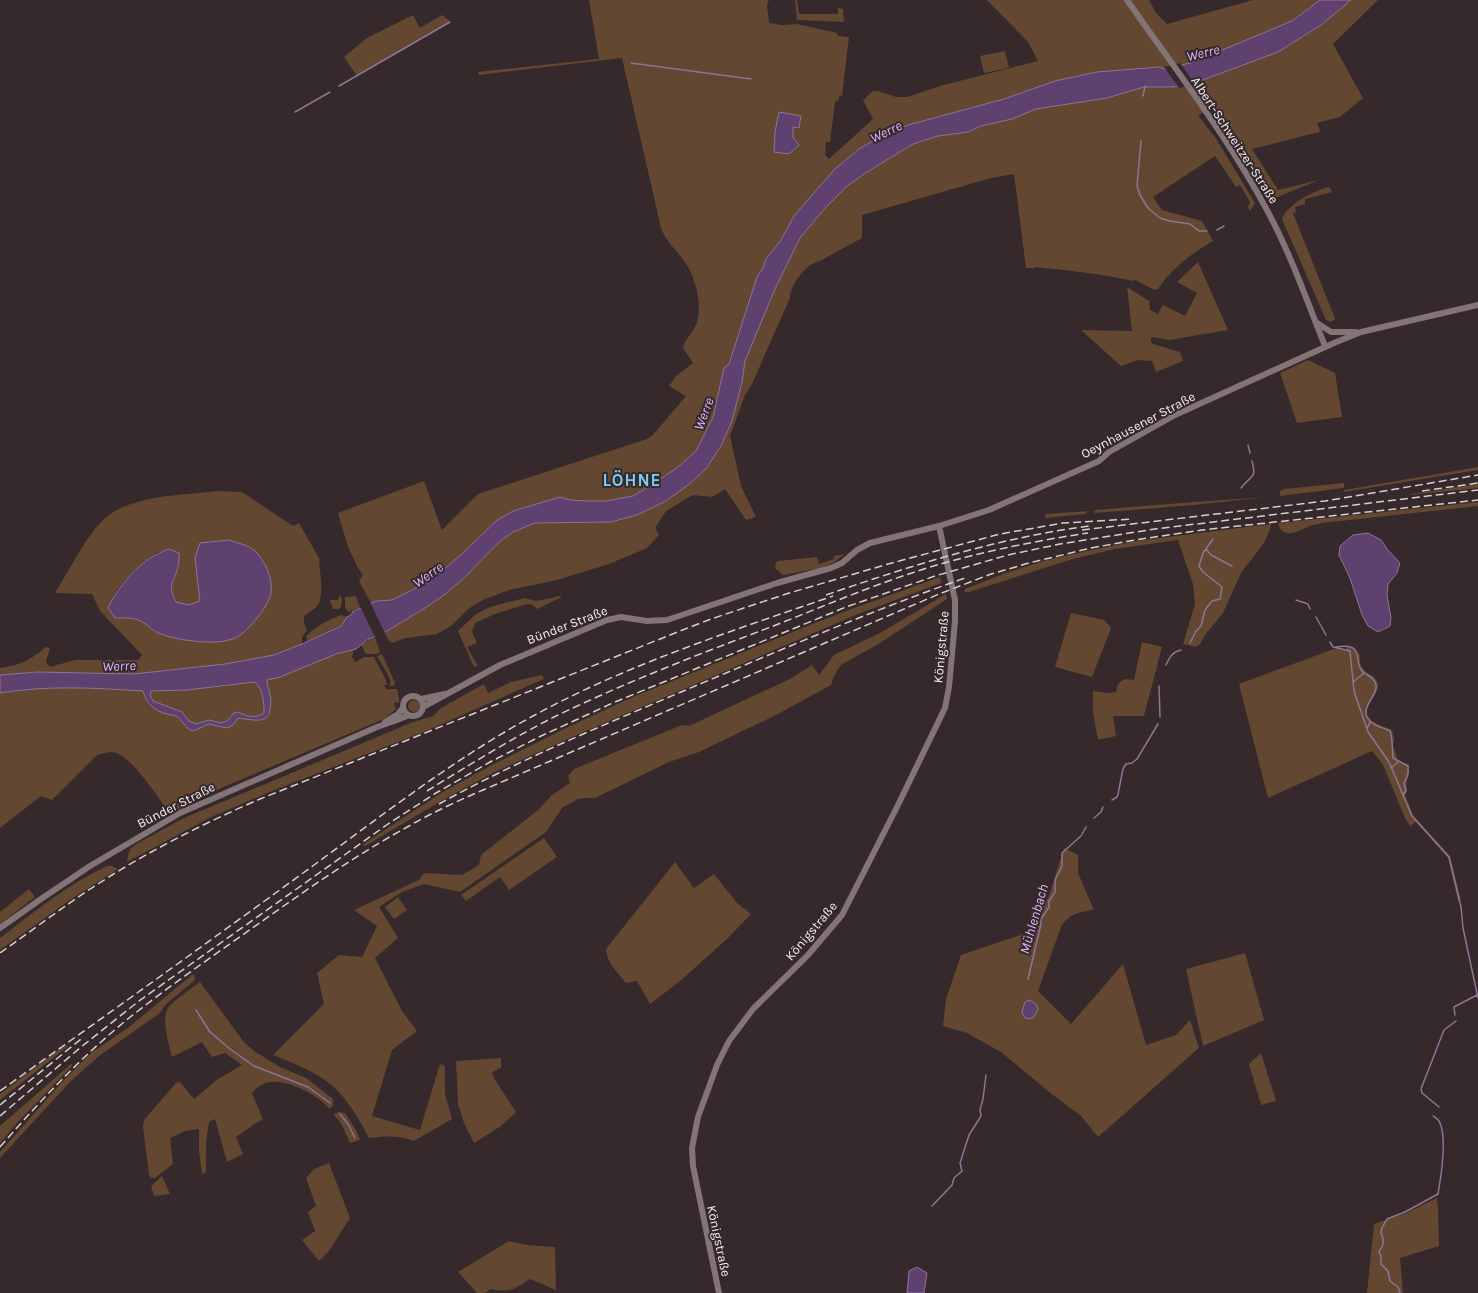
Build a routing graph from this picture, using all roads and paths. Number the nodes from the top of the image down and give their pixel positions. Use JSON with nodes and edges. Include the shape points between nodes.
{"nodes":[{"id":1,"x":1127,"y":0,"type":"edge"},
{"id":2,"x":1478,"y":304,"type":"edge"},
{"id":3,"x":1317,"y":323,"type":"junction"},
{"id":4,"x":1361,"y":332,"type":"junction"},
{"id":5,"x":1325,"y":346,"type":"junction"},
{"id":6,"x":939,"y":526,"type":"junction"},
{"id":7,"x":813,"y":574,"type":"joint"},
{"id":8,"x":452,"y":692,"type":"junction"},
{"id":9,"x":421,"y":699,"type":"junction"},
{"id":10,"x":423,"y":707,"type":"junction"},
{"id":11,"x":403,"y":708,"type":"junction"},
{"id":12,"x":409,"y":715,"type":"junction"},
{"id":13,"x":376,"y":727,"type":"junction"},
{"id":14,"x":0,"y":928,"type":"edge"},
{"id":15,"x":719,"y":1293,"type":"edge"}],
"edges":[{"from":1,"to":3,"type":"main road","name":"Albert-Schweitzer-Straße","via":[[1238,160],[1290,256]]},
{"from":2,"to":4,"type":"main road","name":"Oeynhausener Straße"},
{"from":3,"to":4,"type":"main road","via":[[1331,332]]},
{"from":3,"to":5,"type":"main road","name":"Albert-Schweitzer-Straße"},
{"from":4,"to":5,"type":"main road","name":"Oeynhausener Straße"},
{"from":5,"to":6,"type":"main road","name":"Oeynhausener Straße","via":[[1175,416],[1109,452],[1099,461],[989,510]]},
{"from":6,"to":7,"type":"main road","name":"Oeynhausener Straße","via":[[870,543],[837,566]]},
{"from":6,"to":15,"type":"main road","name":"Königstraße","via":[[955,592],[955,621],[945,708],[842,915],[808,955],[753,1009],[735,1031],[717,1066],[702,1105],[693,1138],[692,1157]]},
{"from":7,"to":8,"type":"main road","name":"Bünder Straße","via":[[777,583],[668,620],[647,621],[621,617],[607,620],[518,657]]},
{"from":8,"to":9,"type":"main road"},
{"from":8,"to":10,"type":"main road"},
{"from":9,"to":10,"type":"main road"},
{"from":9,"to":11,"type":"main road","via":[[414,695],[407,697]]},
{"from":10,"to":12,"type":"main road","via":[[420,714]]},
{"from":11,"to":12,"type":"main road"},
{"from":11,"to":13,"type":"main road","via":[[398,714]]},
{"from":12,"to":13,"type":"main road"},
{"from":13,"to":14,"type":"main road","name":"Bünder Straße","via":[[180,813],[90,866]]}]}
